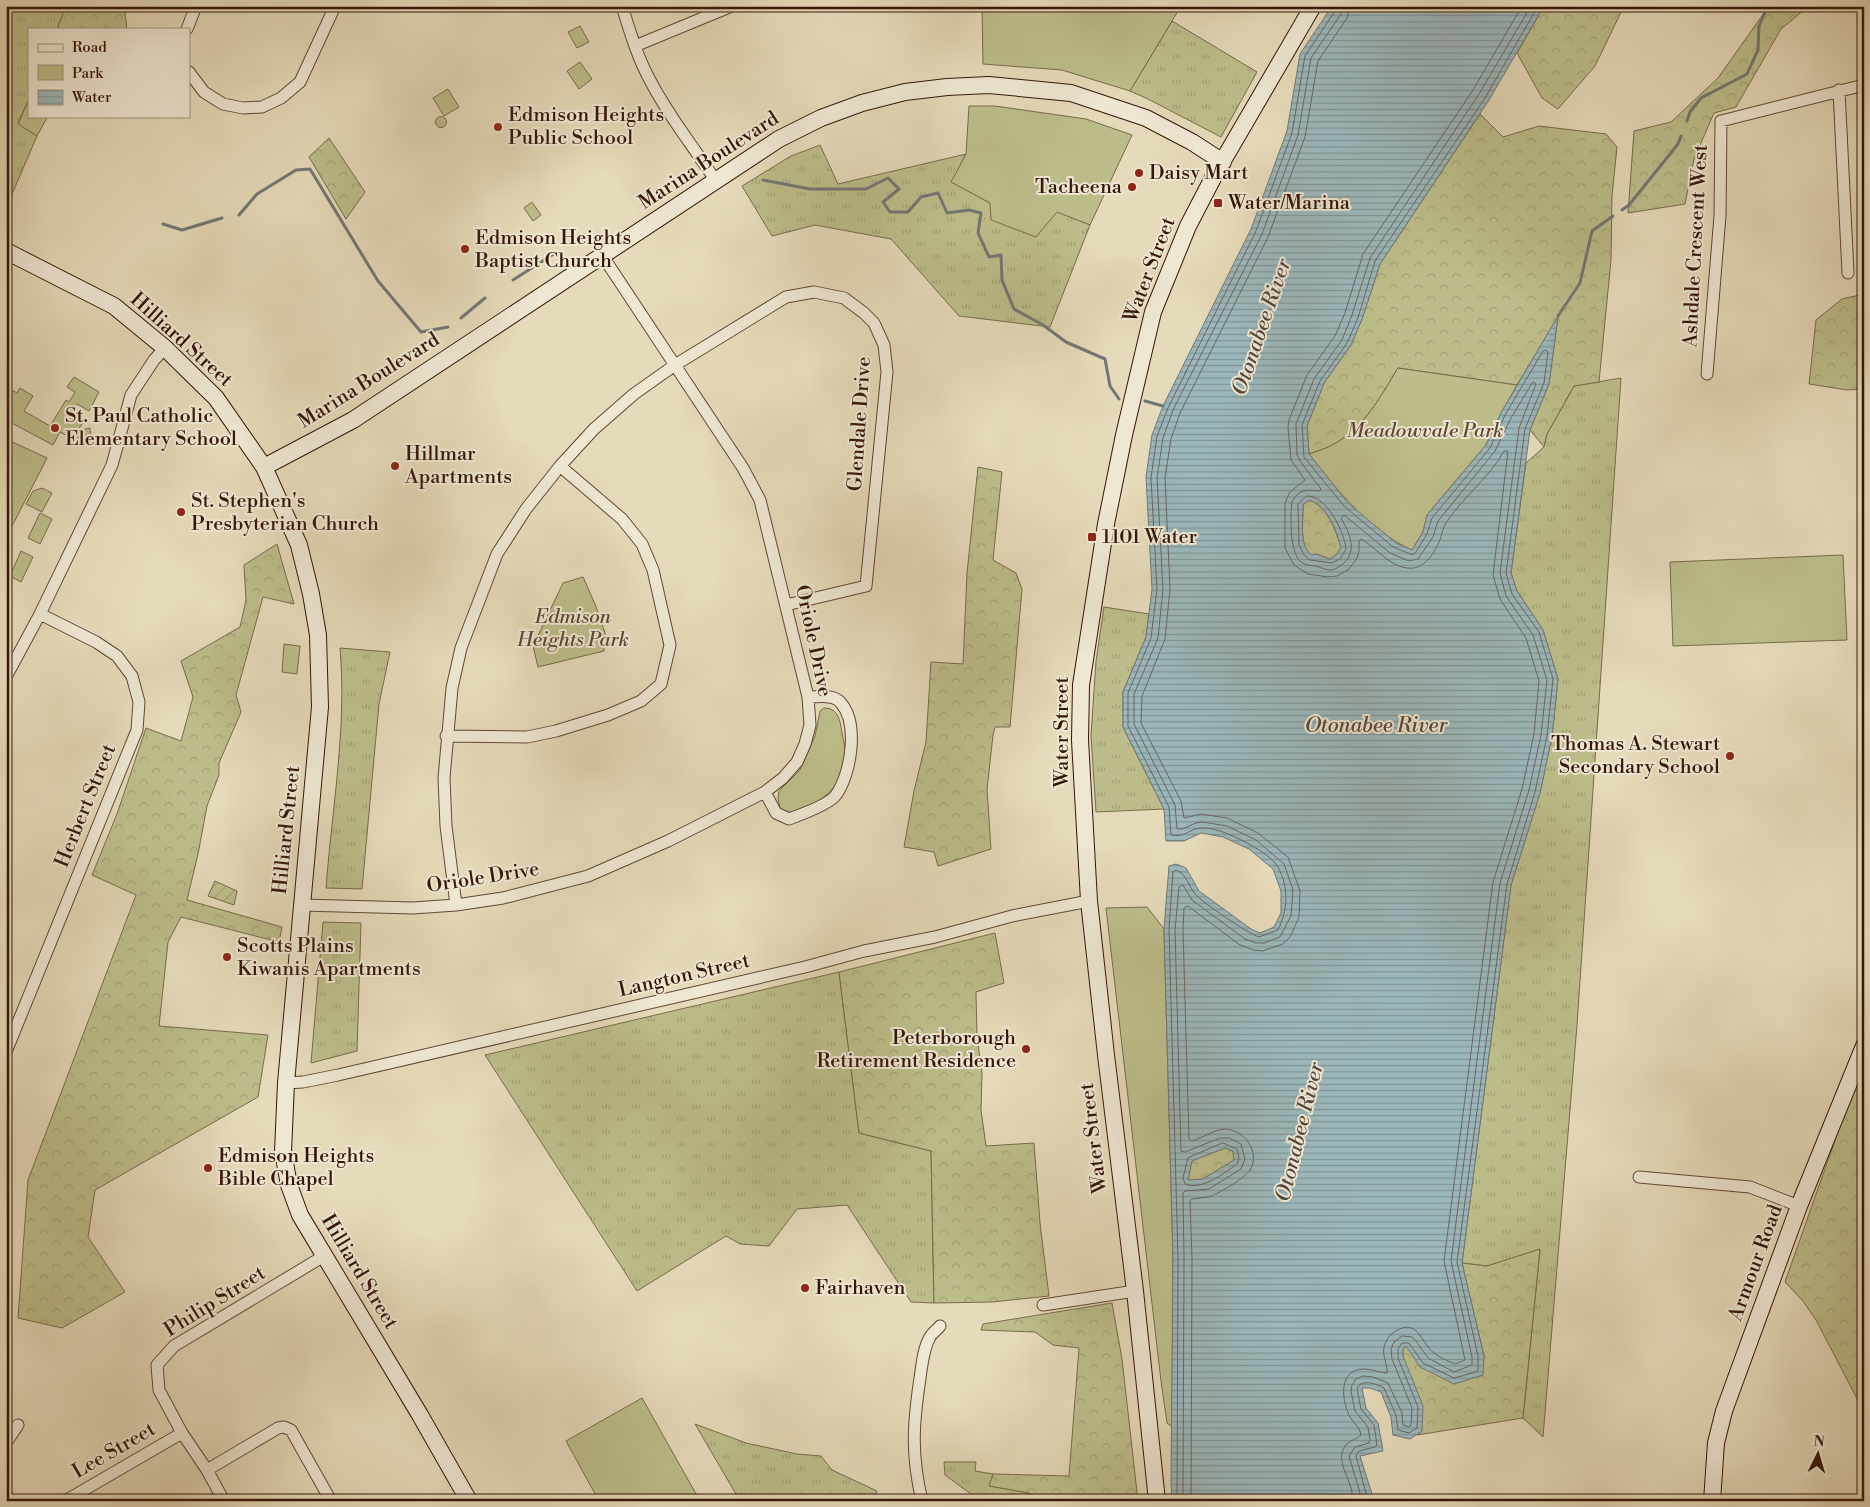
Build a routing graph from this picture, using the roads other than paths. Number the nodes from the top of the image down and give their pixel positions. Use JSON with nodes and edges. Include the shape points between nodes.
{"nodes":[{"id":1,"x":196,"y":6,"type":"edge"},
{"id":2,"x":335,"y":6,"type":"edge"},
{"id":3,"x":622,"y":6,"type":"edge"},
{"id":4,"x":732,"y":6,"type":"edge"},
{"id":5,"x":1313,"y":6,"type":"edge"},
{"id":6,"x":187,"y":28,"type":"edge"},
{"id":7,"x":635,"y":46,"type":"junction"},
{"id":8,"x":190,"y":73,"type":"edge"},
{"id":9,"x":1864,"y":85,"type":"edge"},
{"id":10,"x":1839,"y":90,"type":"junction"},
{"id":11,"x":1223,"y":162,"type":"junction"},
{"id":12,"x":715,"y":180,"type":"junction"},
{"id":13,"x":6,"y":251,"type":"edge"},
{"id":14,"x":602,"y":256,"type":"junction"},
{"id":15,"x":1848,"y":272,"type":"dead end"},
{"id":16,"x":165,"y":348,"type":"junction"},
{"id":17,"x":675,"y":365,"type":"junction"},
{"id":18,"x":1708,"y":374,"type":"dead end"},
{"id":19,"x":560,"y":466,"type":"junction"},
{"id":20,"x":264,"y":467,"type":"junction"},
{"id":21,"x":786,"y":605,"type":"junction"},
{"id":22,"x":40,"y":614,"type":"junction"},
{"id":23,"x":10,"y":660,"type":"edge"},
{"id":24,"x":6,"y":677,"type":"edge"},
{"id":25,"x":808,"y":697,"type":"junction"},
{"id":26,"x":446,"y":736,"type":"junction"},
{"id":27,"x":765,"y":792,"type":"junction"},
{"id":28,"x":1089,"y":902,"type":"junction"},
{"id":29,"x":301,"y":905,"type":"junction"},
{"id":30,"x":456,"y":905,"type":"junction"},
{"id":31,"x":1864,"y":1046,"type":"edge"},
{"id":32,"x":6,"y":1052,"type":"edge"},
{"id":33,"x":286,"y":1083,"type":"junction"},
{"id":34,"x":1639,"y":1178,"type":"dead end"},
{"id":35,"x":1799,"y":1206,"type":"junction"},
{"id":36,"x":324,"y":1256,"type":"junction"},
{"id":37,"x":1135,"y":1291,"type":"junction"},
{"id":38,"x":1043,"y":1305,"type":"dead end"},
{"id":39,"x":940,"y":1326,"type":"dead end"},
{"id":40,"x":18,"y":1426,"type":"dead end"},
{"id":41,"x":182,"y":1433,"type":"junction"},
{"id":42,"x":6,"y":1443,"type":"edge"},
{"id":43,"x":207,"y":1470,"type":"junction"},
{"id":44,"x":65,"y":1501,"type":"edge"},
{"id":45,"x":224,"y":1501,"type":"edge"},
{"id":46,"x":331,"y":1501,"type":"edge"},
{"id":47,"x":469,"y":1501,"type":"edge"},
{"id":48,"x":922,"y":1501,"type":"edge"},
{"id":49,"x":1157,"y":1501,"type":"edge"},
{"id":50,"x":1712,"y":1501,"type":"edge"}],
"edges":[{"from":1,"to":6,"type":"street"},
{"from":2,"to":8,"type":"street","via":[[300,82],[281,98],[262,107],[223,104],[204,92]]},
{"from":3,"to":7,"type":"street"},
{"from":4,"to":7,"type":"street"},
{"from":5,"to":11,"type":"street","name":"Water Street"},
{"from":7,"to":12,"type":"street","via":[[650,81],[672,118]]},
{"from":9,"to":10,"type":"street"},
{"from":10,"to":15,"type":"street"},
{"from":10,"to":18,"type":"street","name":"Ashdale Crescent West","via":[[1721,121],[1720,216]]},
{"from":11,"to":12,"type":"street","name":"Marina Boulevard","via":[[1146,118],[1071,92],[989,85],[905,92],[862,103],[821,118],[779,139]]},
{"from":11,"to":28,"type":"street","name":"Water Street","via":[[1188,226],[1153,312],[1106,524],[1081,685],[1080,740]]},
{"from":12,"to":14,"type":"street","name":"Marina Boulevard"},
{"from":13,"to":16,"type":"street","name":"Hilliard Street","via":[[114,306]]},
{"from":14,"to":17,"type":"street","name":"Oriole Drive"},
{"from":14,"to":20,"type":"street","name":"Marina Boulevard","via":[[353,420]]},
{"from":16,"to":20,"type":"street","name":"Hilliard Street","via":[[216,398]]},
{"from":16,"to":22,"type":"street","via":[[131,395],[112,465]]},
{"from":17,"to":19,"type":"street","via":[[607,417]]},
{"from":17,"to":21,"type":"street","name":"Oriole Drive","via":[[744,468],[760,500]]},
{"from":17,"to":21,"type":"street","name":"Glendale Drive","via":[[786,296],[814,292],[844,298],[874,323],[884,345],[887,372],[866,586]]},
{"from":19,"to":26,"type":"street","via":[[526,509],[491,567],[461,648]]},
{"from":19,"to":26,"type":"street","via":[[622,519],[642,544],[653,570],[670,645],[661,684],[641,702],[556,731],[527,737]]},
{"from":20,"to":29,"type":"street","name":"Hilliard Street","via":[[299,545],[318,635],[320,707]]},
{"from":21,"to":25,"type":"street","name":"Oriole Drive"},
{"from":22,"to":23,"type":"street"},
{"from":22,"to":32,"type":"street","name":"Herbert Street","via":[[117,656],[132,676],[139,702],[137,730]]},
{"from":23,"to":24,"type":"street"},
{"from":25,"to":27,"type":"street","name":"Oriole Drive","via":[[810,725],[797,762]]},
{"from":25,"to":27,"type":"street","via":[[829,696],[841,702],[850,722],[852,750],[846,774],[836,796],[789,819],[776,813]]},
{"from":26,"to":30,"type":"street","via":[[446,826]]},
{"from":27,"to":30,"type":"street","name":"Oriole Drive","via":[[668,841],[588,876],[503,898]]},
{"from":28,"to":33,"type":"street","name":"Langton Street","via":[[1012,916],[805,967],[303,1082]]},
{"from":28,"to":37,"type":"street","name":"Water Street"},
{"from":29,"to":30,"type":"street","name":"Oriole Drive","via":[[413,908]]},
{"from":29,"to":33,"type":"street","name":"Hilliard Street"},
{"from":31,"to":35,"type":"street","name":"Armour Road"},
{"from":33,"to":36,"type":"street","name":"Hilliard Street","via":[[283,1152],[289,1185],[300,1215]]},
{"from":34,"to":35,"type":"street","via":[[1750,1187]]},
{"from":35,"to":50,"type":"street","name":"Armour Road","via":[[1724,1411],[1716,1443]]},
{"from":36,"to":41,"type":"street","name":"Philip Street","via":[[174,1346],[157,1365],[159,1390]]},
{"from":36,"to":47,"type":"street","name":"Hilliard Street"},
{"from":37,"to":38,"type":"street"},
{"from":37,"to":49,"type":"street","name":"Water Street"},
{"from":39,"to":48,"type":"street","via":[[930,1337],[923,1358],[915,1409],[915,1471]]},
{"from":40,"to":42,"type":"street"},
{"from":41,"to":43,"type":"street","name":"Philip Street"},
{"from":41,"to":44,"type":"street","name":"Lee Street"},
{"from":43,"to":45,"type":"street","name":"Philip Street"},
{"from":43,"to":46,"type":"street","via":[[284,1427],[291,1430]]}]}
